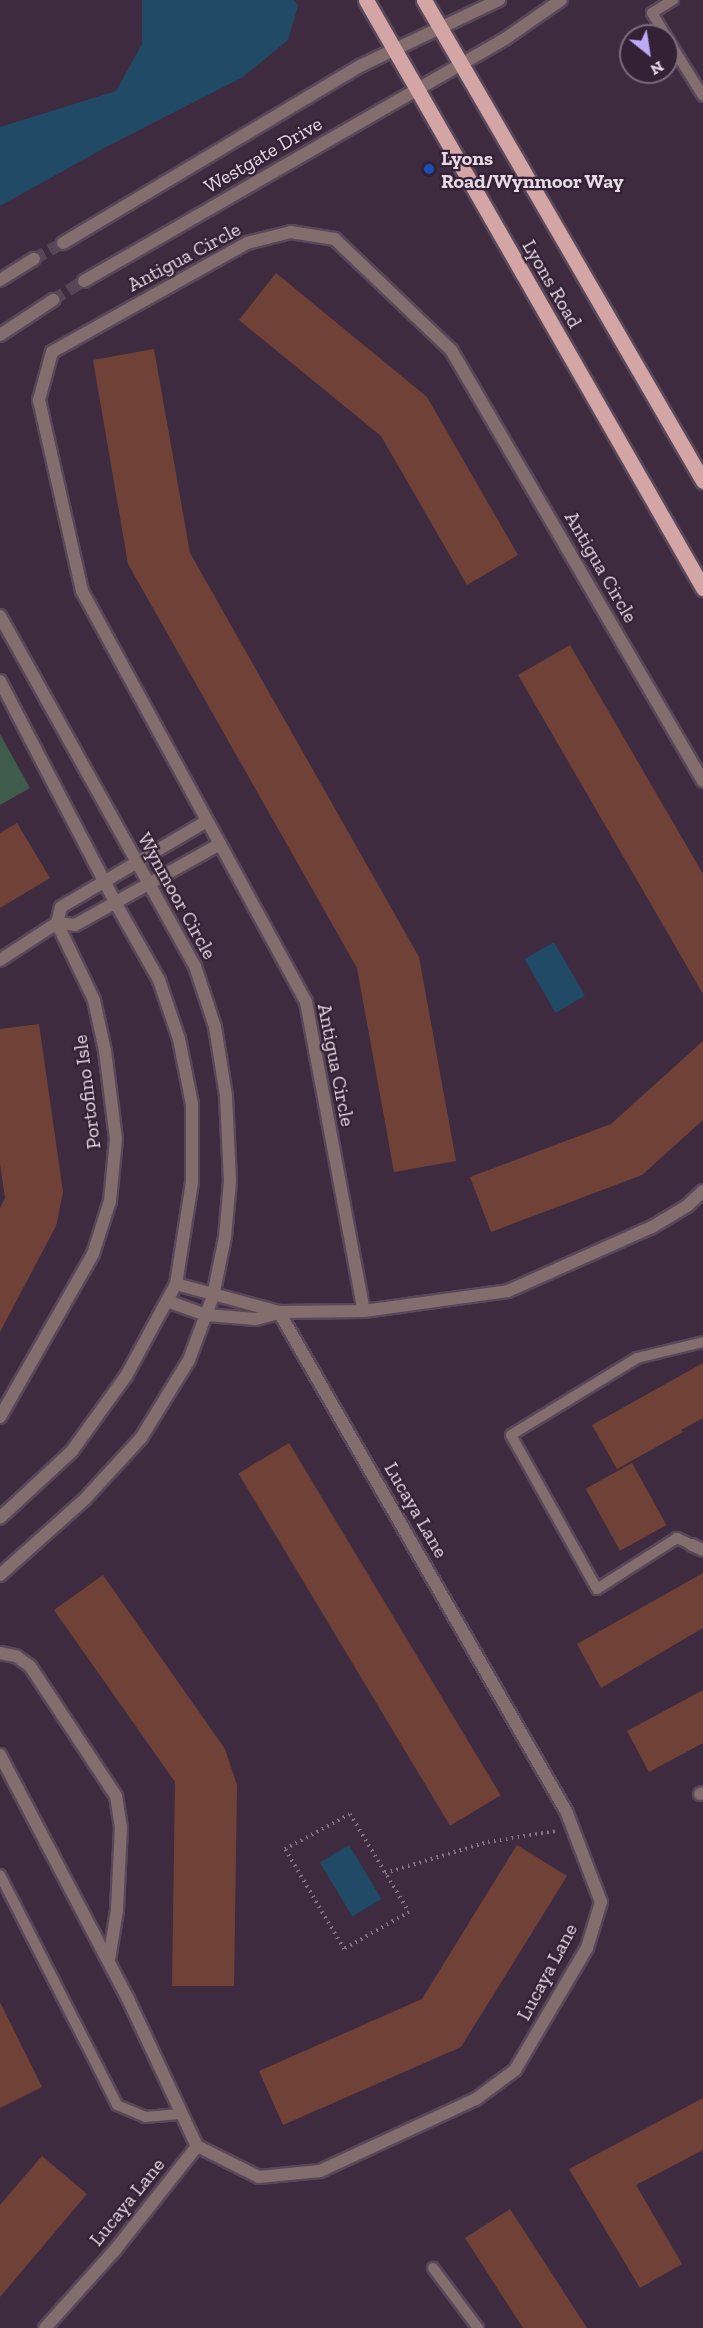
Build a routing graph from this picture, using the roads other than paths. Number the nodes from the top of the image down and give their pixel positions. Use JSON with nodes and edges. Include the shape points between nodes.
{"nodes":[{"id":1,"x":366,"y":0,"type":"edge"},
{"id":2,"x":424,"y":0,"type":"edge"},
{"id":3,"x":499,"y":0,"type":"edge"},
{"id":4,"x":561,"y":0,"type":"edge"},
{"id":5,"x":673,"y":0,"type":"edge"},
{"id":6,"x":659,"y":24,"type":"edge"},
{"id":7,"x":440,"y":28,"type":"junction"},
{"id":8,"x":394,"y":48,"type":"junction"},
{"id":9,"x":679,"y":57,"type":"edge"},
{"id":10,"x":462,"y":62,"type":"junction"},
{"id":11,"x":416,"y":90,"type":"junction"},
{"id":12,"x":703,"y":96,"type":"edge"},
{"id":13,"x":63,"y":243,"type":"tunnel mouth"},
{"id":14,"x":34,"y":260,"type":"tunnel mouth"},
{"id":15,"x":0,"y":280,"type":"edge"},
{"id":16,"x":84,"y":281,"type":"tunnel mouth"},
{"id":17,"x":53,"y":300,"type":"tunnel mouth"},
{"id":18,"x":0,"y":335,"type":"edge"},
{"id":19,"x":703,"y":481,"type":"edge"},
{"id":20,"x":703,"y":588,"type":"edge"},
{"id":21,"x":0,"y":615,"type":"edge"},
{"id":22,"x":0,"y":681,"type":"edge"},
{"id":23,"x":703,"y":781,"type":"edge"},
{"id":24,"x":207,"y":821,"type":"junction"},
{"id":25,"x":220,"y":844,"type":"junction"},
{"id":26,"x":137,"y":862,"type":"junction"},
{"id":27,"x":104,"y":880,"type":"junction"},
{"id":28,"x":149,"y":884,"type":"junction"},
{"id":29,"x":116,"y":904,"type":"junction"},
{"id":30,"x":57,"y":923,"type":"junction"},
{"id":31,"x":0,"y":960,"type":"edge"},
{"id":32,"x":703,"y":1191,"type":"edge"},
{"id":33,"x":176,"y":1284,"type":"junction"},
{"id":34,"x":213,"y":1296,"type":"junction"},
{"id":35,"x":166,"y":1301,"type":"junction"},
{"id":36,"x":364,"y":1311,"type":"junction"},
{"id":37,"x":279,"y":1312,"type":"junction"},
{"id":38,"x":206,"y":1315,"type":"junction"},
{"id":39,"x":703,"y":1342,"type":"edge"},
{"id":40,"x":0,"y":1417,"type":"edge"},
{"id":41,"x":0,"y":1518,"type":"edge"},
{"id":42,"x":698,"y":1548,"type":"edge"},
{"id":43,"x":0,"y":1575,"type":"edge"},
{"id":44,"x":0,"y":1653,"type":"edge"},
{"id":45,"x":0,"y":1755,"type":"edge"},
{"id":46,"x":0,"y":1875,"type":"edge"},
{"id":47,"x":109,"y":1960,"type":"junction"},
{"id":48,"x":182,"y":2114,"type":"junction"},
{"id":49,"x":197,"y":2146,"type":"junction"},
{"id":50,"x":433,"y":2268,"type":"dead end"},
{"id":51,"x":45,"y":2328,"type":"edge"},
{"id":52,"x":478,"y":2328,"type":"edge"}],
"edges":[{"from":1,"to":8,"type":"main road","name":"Lyons Road"},
{"from":2,"to":7,"type":"main road","name":"Lyons Road"},
{"from":3,"to":7,"type":"street","name":"Westgate Drive"},
{"from":4,"to":10,"type":"street","name":"Westgate Drive","via":[[505,39]]},
{"from":5,"to":6,"type":"lane","via":[[652,13]]},
{"from":7,"to":8,"type":"street","name":"Westgate Drive"},
{"from":7,"to":10,"type":"main road","name":"Lyons Road"},
{"from":8,"to":11,"type":"main road","name":"Lyons Road"},
{"from":8,"to":13,"type":"street","name":"Westgate Drive"},
{"from":9,"to":12,"type":"lane"},
{"from":10,"to":11,"type":"street","name":"Westgate Drive"},
{"from":10,"to":19,"type":"main road","name":"Lyons Road"},
{"from":11,"to":16,"type":"street","name":"Westgate Drive"},
{"from":11,"to":20,"type":"main road","name":"Lyons Road"},
{"from":14,"to":15,"type":"street"},
{"from":17,"to":18,"type":"street"},
{"from":21,"to":26,"type":"street","name":"Wynmoor Circle"},
{"from":22,"to":27,"type":"street"},
{"from":23,"to":24,"type":"street","name":"Antigua Circle","via":[[452,351],[335,239],[291,232],[247,243],[52,352],[39,400],[82,591]]},
{"from":24,"to":25,"type":"street","name":"Antigua Circle"},
{"from":24,"to":26,"type":"street"},
{"from":25,"to":28,"type":"street"},
{"from":25,"to":36,"type":"street","name":"Antigua Circle","via":[[306,1002]]},
{"from":26,"to":27,"type":"street"},
{"from":26,"to":28,"type":"street","name":"Wynmoor Circle"},
{"from":27,"to":29,"type":"street"},
{"from":27,"to":30,"type":"street","via":[[61,907]]},
{"from":28,"to":29,"type":"street"},
{"from":28,"to":34,"type":"street","name":"Wynmoor Circle","via":[[195,966],[215,1027],[226,1096],[230,1181],[225,1237]]},
{"from":29,"to":30,"type":"street","via":[[75,925]]},
{"from":29,"to":33,"type":"street","via":[[159,980],[179,1040],[192,1104],[192,1182]]},
{"from":30,"to":31,"type":"street"},
{"from":30,"to":40,"type":"street","name":"Portofino Isle","via":[[93,1000],[105,1051],[116,1138],[110,1201],[93,1254]]},
{"from":32,"to":36,"type":"street","via":[[687,1206],[652,1227],[508,1291]]},
{"from":33,"to":34,"type":"street"},
{"from":33,"to":35,"type":"street"},
{"from":34,"to":37,"type":"street"},
{"from":34,"to":38,"type":"street","name":"Wynmoor Circle"},
{"from":35,"to":38,"type":"street"},
{"from":35,"to":41,"type":"street","via":[[126,1376],[72,1451]]},
{"from":36,"to":37,"type":"street"},
{"from":37,"to":38,"type":"street","via":[[256,1319]]},
{"from":37,"to":49,"type":"street","name":"Lucaya Lane","via":[[566,1811],[602,1902],[587,1948],[515,2070],[476,2099],[320,2171],[259,2177]]},
{"from":38,"to":43,"type":"street","name":"Wynmoor Circle","via":[[189,1360],[141,1438],[85,1499]]},
{"from":39,"to":42,"type":"lane","via":[[637,1358],[511,1435],[597,1589],[677,1538]]},
{"from":44,"to":47,"type":"street","via":[[16,1656],[30,1666],[116,1796],[121,1827],[117,1910]]},
{"from":45,"to":47,"type":"street"},
{"from":46,"to":48,"type":"lane","via":[[117,2105],[145,2117]]},
{"from":47,"to":48,"type":"street"},
{"from":48,"to":49,"type":"street"},
{"from":49,"to":51,"type":"street","name":"Lucaya Lane","via":[[115,2250]]},
{"from":50,"to":52,"type":"lane"}]}
